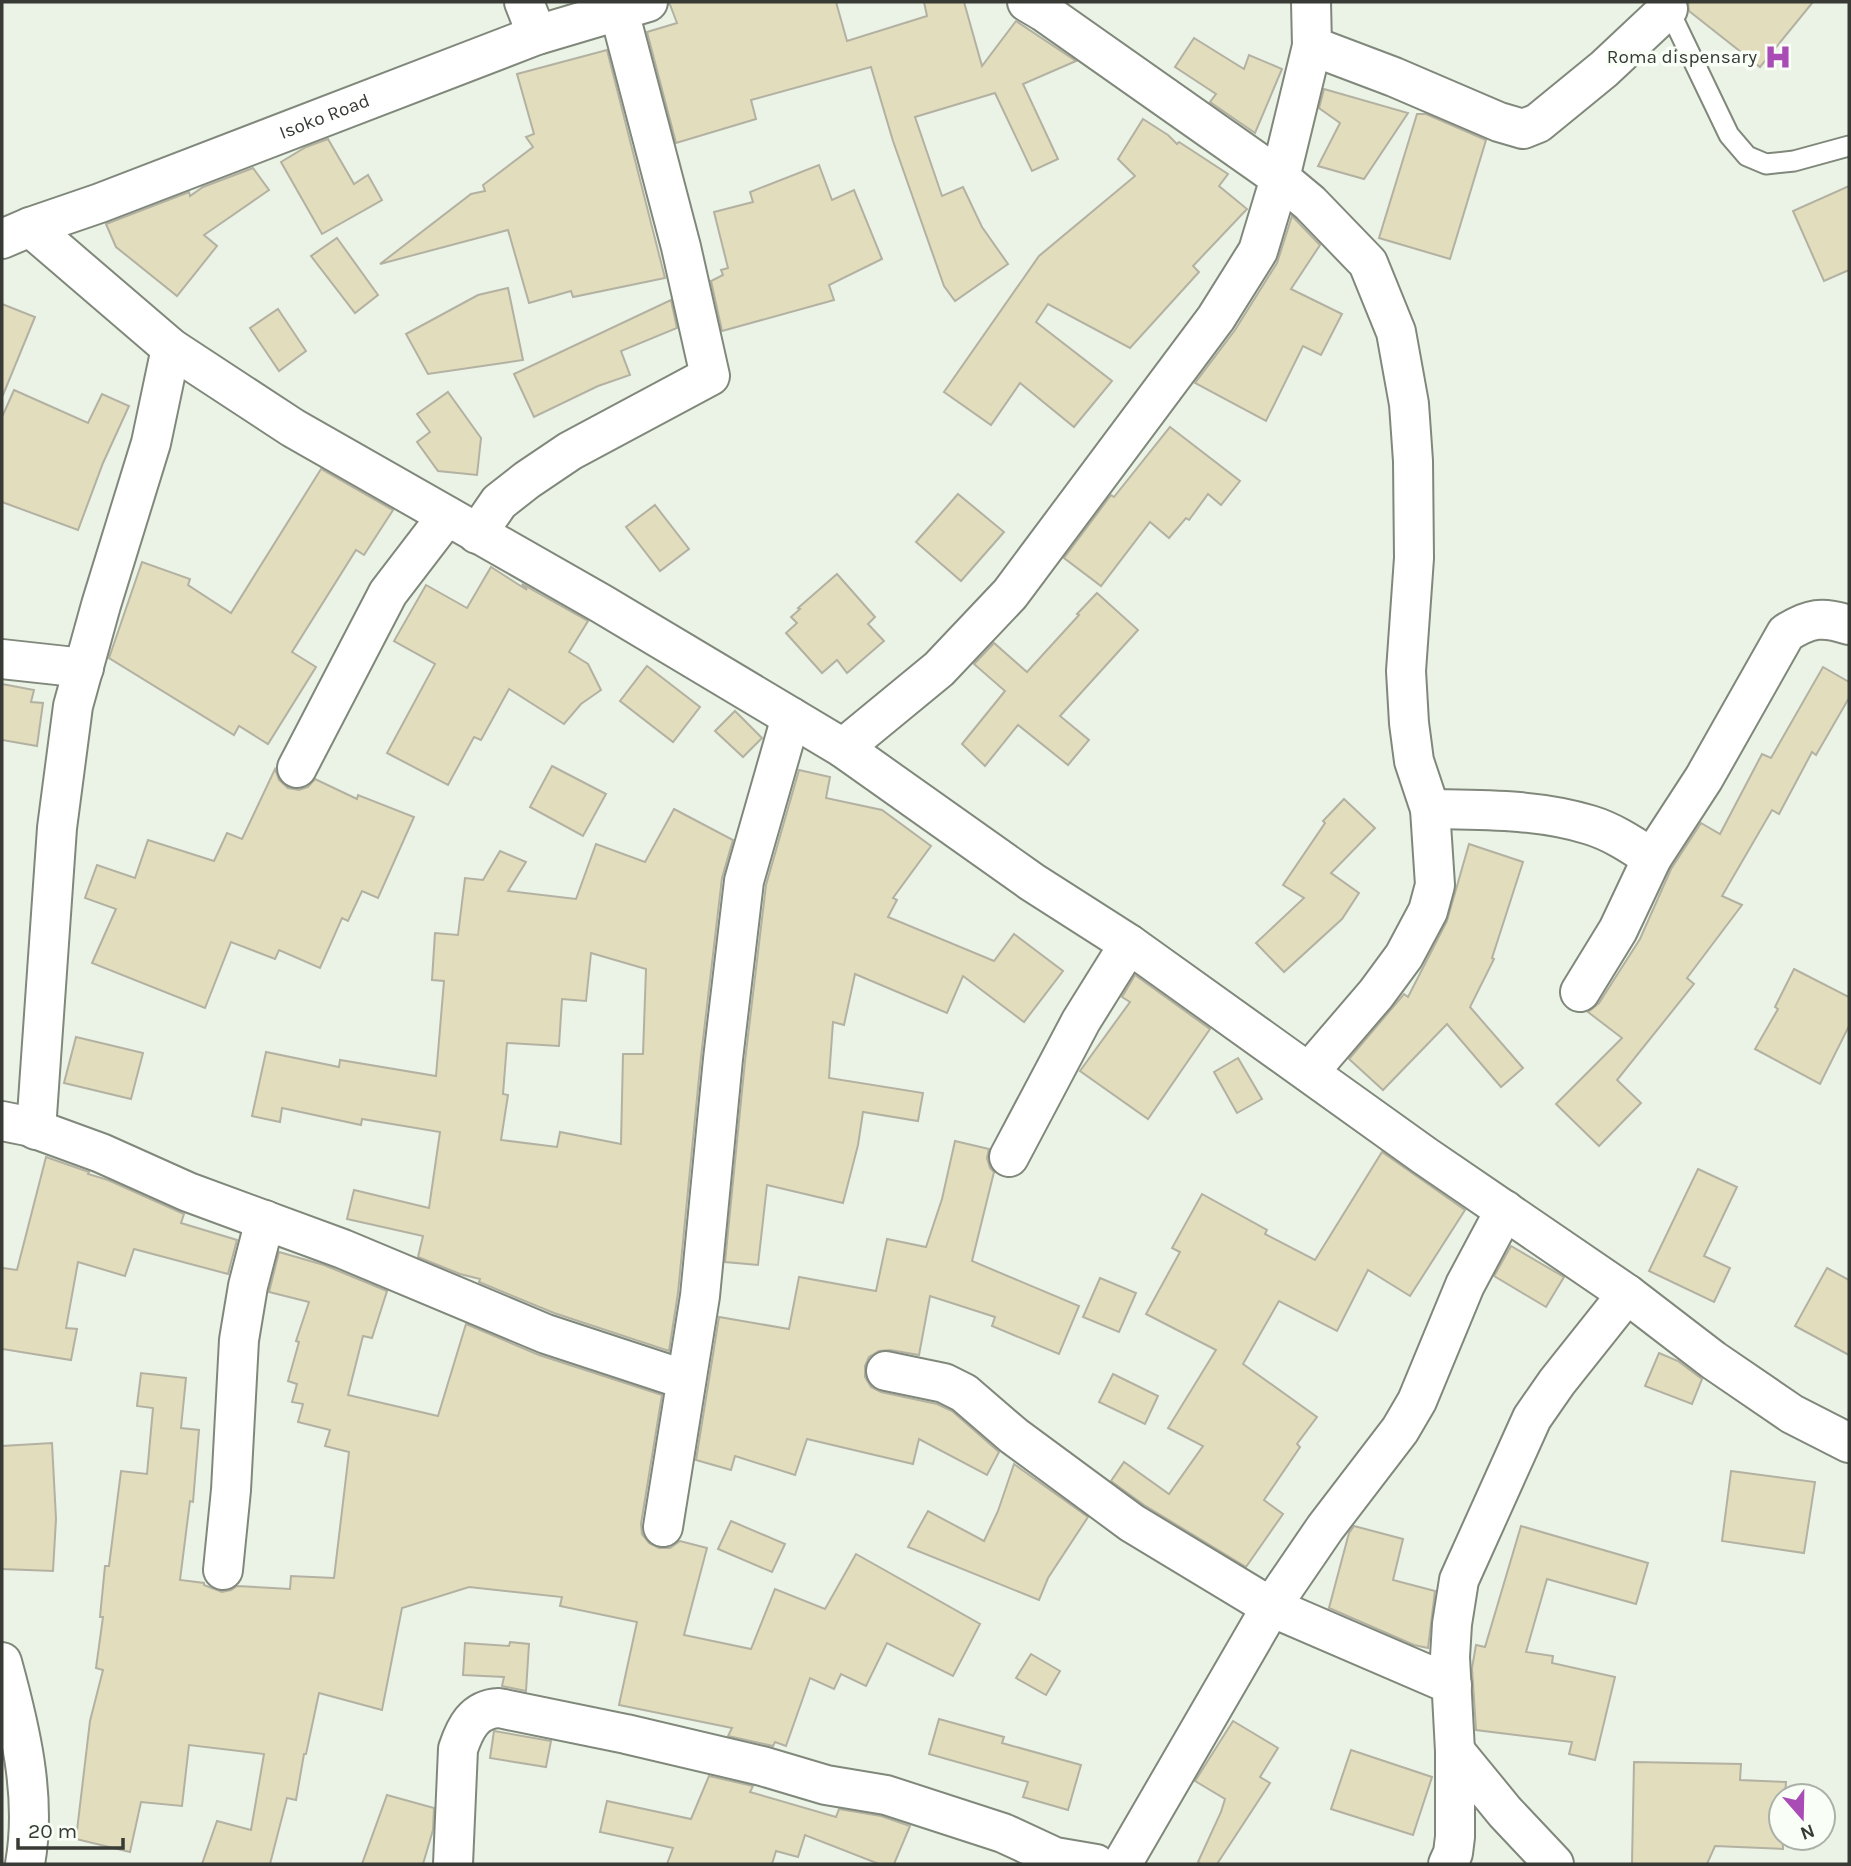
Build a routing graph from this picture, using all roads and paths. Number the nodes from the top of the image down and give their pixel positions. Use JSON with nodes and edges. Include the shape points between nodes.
{"nodes":[{"id":1,"x":1027,"y":2,"type":"edge"},
{"id":2,"x":1311,"y":2,"type":"edge"},
{"id":3,"x":1667,"y":5,"type":"edge"},
{"id":4,"x":633,"y":7,"type":"edge"},
{"id":5,"x":530,"y":19,"type":"edge"},
{"id":6,"x":1312,"y":46,"type":"junction"},
{"id":7,"x":1849,"y":146,"type":"edge"},
{"id":8,"x":1280,"y":177,"type":"junction"},
{"id":9,"x":16,"y":233,"type":"edge"},
{"id":10,"x":171,"y":348,"type":"junction"},
{"id":11,"x":462,"y":525,"type":"junction"},
{"id":12,"x":1849,"y":625,"type":"edge"},
{"id":13,"x":2,"y":659,"type":"edge"},
{"id":14,"x":83,"y":668,"type":"junction"},
{"id":15,"x":791,"y":717,"type":"junction"},
{"id":16,"x":843,"y":748,"type":"junction"},
{"id":17,"x":297,"y":768,"type":"dead end"},
{"id":18,"x":1430,"y":808,"type":"junction"},
{"id":19,"x":1652,"y":858,"type":"junction"},
{"id":20,"x":1129,"y":944,"type":"junction"},
{"id":21,"x":1580,"y":992,"type":"dead end"},
{"id":22,"x":1310,"y":1072,"type":"junction"},
{"id":23,"x":19,"y":1125,"type":"edge"},
{"id":24,"x":1009,"y":1157,"type":"dead end"},
{"id":25,"x":1504,"y":1210,"type":"junction"},
{"id":26,"x":265,"y":1220,"type":"junction"},
{"id":27,"x":1626,"y":1294,"type":"junction"},
{"id":28,"x":886,"y":1371,"type":"dead end"},
{"id":29,"x":686,"y":1380,"type":"junction"},
{"id":30,"x":1849,"y":1443,"type":"edge"},
{"id":31,"x":663,"y":1527,"type":"dead end"},
{"id":32,"x":223,"y":1570,"type":"dead end"},
{"id":33,"x":1270,"y":1607,"type":"junction"},
{"id":34,"x":2,"y":1662,"type":"edge"},
{"id":35,"x":1452,"y":1685,"type":"junction"},
{"id":36,"x":1455,"y":1751,"type":"junction"},
{"id":37,"x":25,"y":1864,"type":"edge"},
{"id":38,"x":453,"y":1864,"type":"edge"},
{"id":39,"x":1096,"y":1864,"type":"edge"},
{"id":40,"x":1122,"y":1864,"type":"edge"},
{"id":41,"x":1448,"y":1864,"type":"edge"},
{"id":42,"x":1554,"y":1864,"type":"edge"}],
"edges":[{"from":1,"to":8,"type":"street"},
{"from":2,"to":6,"type":"street"},
{"from":3,"to":6,"type":"street","via":[[1585,85],[1538,123],[1523,129]]},
{"from":3,"to":7,"type":"lane","via":[[1730,135],[1747,156],[1766,164]]},
{"from":4,"to":5,"type":"street","name":"Isoko Road"},
{"from":4,"to":11,"type":"street","via":[[710,376],[570,451]]},
{"from":5,"to":9,"type":"street","name":"Isoko Road","via":[[100,203]]},
{"from":6,"to":8,"type":"street"},
{"from":8,"to":16,"type":"street","via":[[1258,251],[1216,318],[1050,543],[980,628],[939,669]]},
{"from":8,"to":18,"type":"street","via":[[1367,262],[1396,332],[1413,461],[1414,558],[1406,671],[1409,723],[1414,761]]},
{"from":9,"to":10,"type":"street"},
{"from":10,"to":11,"type":"street","via":[[293,428]]},
{"from":10,"to":14,"type":"street","via":[[151,443]]},
{"from":11,"to":15,"type":"street"},
{"from":11,"to":17,"type":"street","via":[[388,593]]},
{"from":12,"to":19,"type":"street","via":[[1819,618],[1786,633],[1704,778]]},
{"from":13,"to":14,"type":"street"},
{"from":14,"to":23,"type":"street","via":[[73,706]]},
{"from":15,"to":16,"type":"street"},
{"from":15,"to":29,"type":"street","via":[[744,881],[700,1296]]},
{"from":16,"to":20,"type":"street","via":[[1032,882]]},
{"from":18,"to":19,"type":"street","via":[[1514,811],[1591,825]]},
{"from":18,"to":22,"type":"street","via":[[1434,885],[1428,911],[1404,956]]},
{"from":19,"to":21,"type":"street","via":[[1618,930]]},
{"from":20,"to":22,"type":"street"},
{"from":20,"to":24,"type":"street","via":[[1081,1021]]},
{"from":22,"to":25,"type":"street"},
{"from":23,"to":26,"type":"street"},
{"from":25,"to":27,"type":"street"},
{"from":25,"to":33,"type":"street","via":[[1400,1430]]},
{"from":26,"to":29,"type":"street","via":[[546,1334]]},
{"from":26,"to":32,"type":"street","via":[[239,1340]]},
{"from":27,"to":30,"type":"street","via":[[1792,1414]]},
{"from":27,"to":35,"type":"street","via":[[1532,1418],[1486,1518],[1459,1580],[1452,1624]]},
{"from":28,"to":33,"type":"street","via":[[944,1383],[964,1393],[1132,1523]]},
{"from":29,"to":31,"type":"street"},
{"from":33,"to":35,"type":"street"},
{"from":33,"to":40,"type":"street"},
{"from":34,"to":37,"type":"street","via":[[25,1765],[30,1814]]},
{"from":35,"to":36,"type":"street"},
{"from":36,"to":41,"type":"street","via":[[1455,1837]]},
{"from":36,"to":42,"type":"street"},
{"from":38,"to":39,"type":"street","via":[[458,1749],[477,1714],[499,1708],[886,1795],[1003,1833],[1055,1857]]}]}
